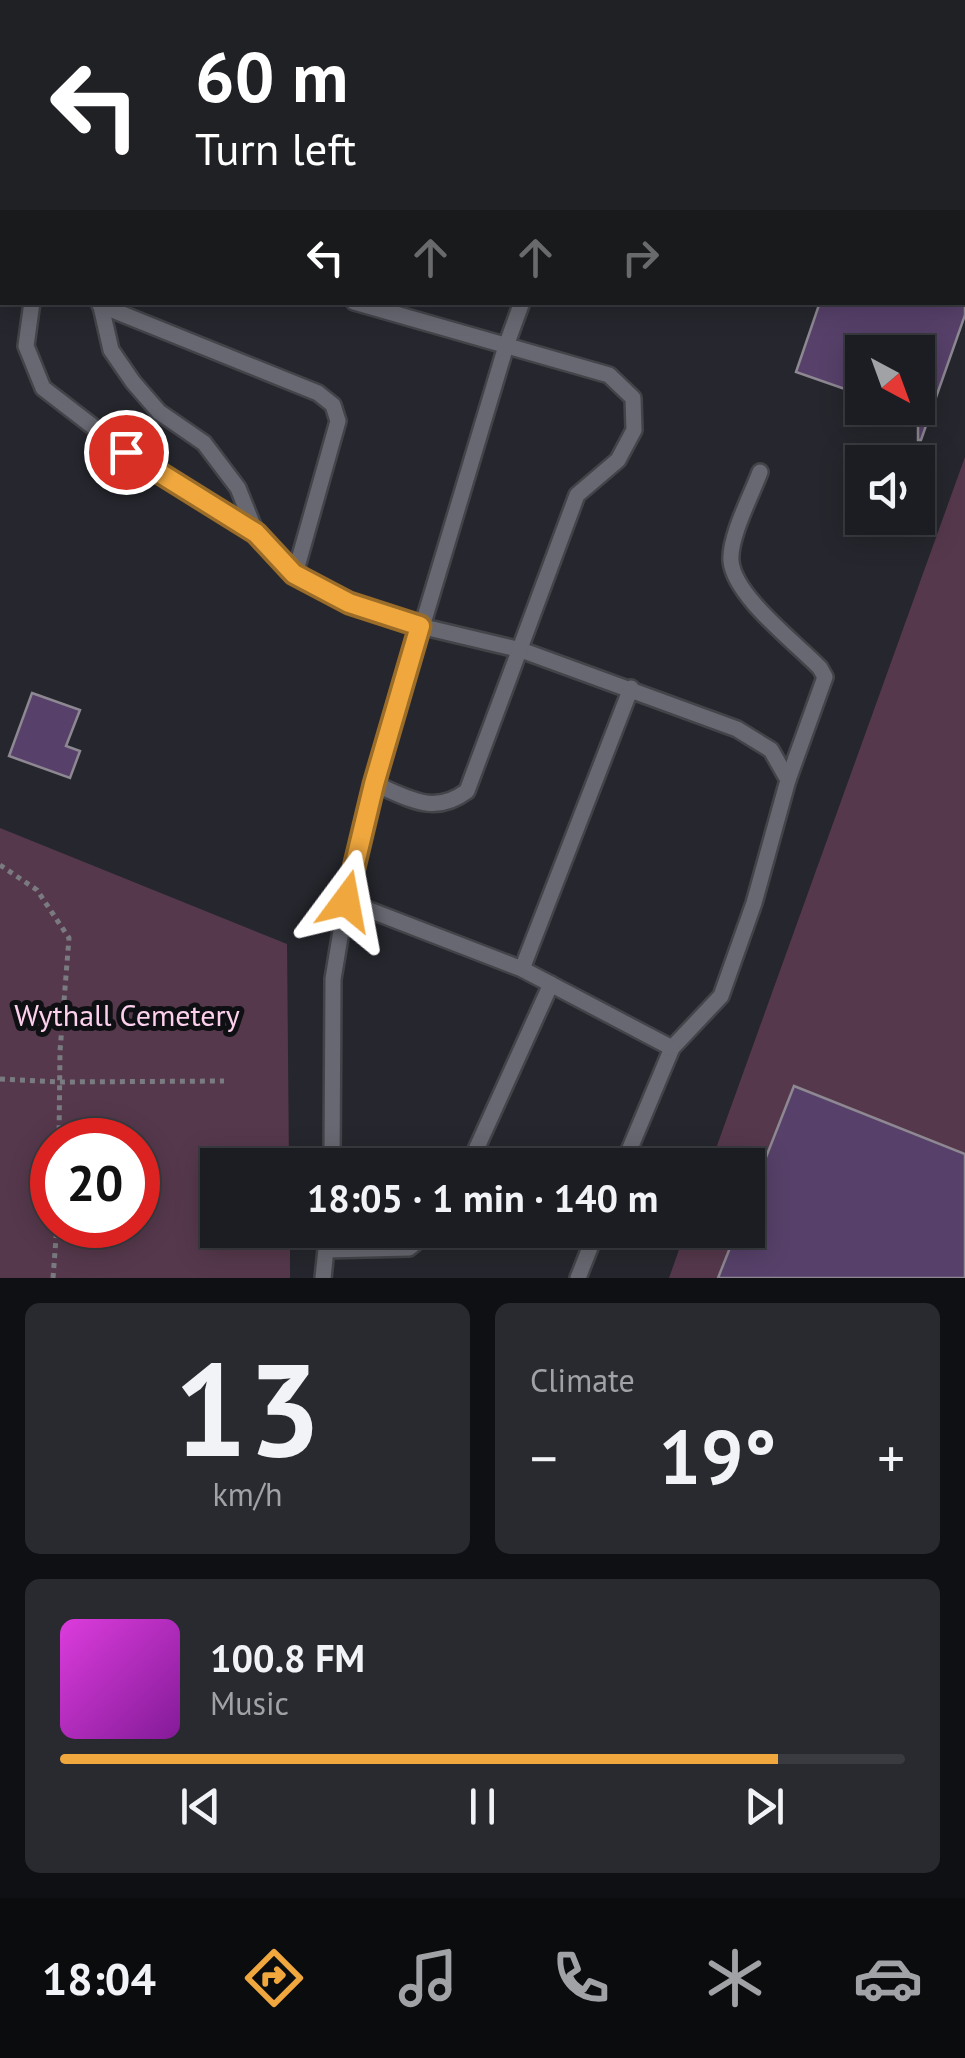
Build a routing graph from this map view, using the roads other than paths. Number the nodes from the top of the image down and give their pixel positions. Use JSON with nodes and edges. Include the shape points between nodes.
{"nodes":[{"id":1,"x":32,"y":305,"type":"edge"},
{"id":2,"x":100,"y":305,"type":"edge"},
{"id":3,"x":102,"y":305,"type":"edge"},
{"id":4,"x":364,"y":305,"type":"edge"},
{"id":5,"x":521,"y":305,"type":"edge"},
{"id":6,"x":506,"y":346,"type":"junction"},
{"id":7,"x":760,"y":472,"type":"dead end"},
{"id":8,"x":256,"y":533,"type":"junction"},
{"id":9,"x":294,"y":574,"type":"junction"},
{"id":10,"x":420,"y":626,"type":"junction"},
{"id":11,"x":520,"y":650,"type":"junction"},
{"id":12,"x":631,"y":688,"type":"junction"},
{"id":13,"x":788,"y":780,"type":"junction"},
{"id":14,"x":374,"y":784,"type":"junction"},
{"id":15,"x":346,"y":901,"type":"junction"},
{"id":16,"x":522,"y":969,"type":"junction"},
{"id":17,"x":551,"y":984,"type":"junction"},
{"id":18,"x":672,"y":1048,"type":"junction"},
{"id":19,"x":332,"y":1148,"type":"edge"},
{"id":20,"x":477,"y":1148,"type":"edge"},
{"id":21,"x":629,"y":1148,"type":"edge"},
{"id":22,"x":409,"y":1248,"type":"edge"},
{"id":23,"x":590,"y":1248,"type":"edge"},
{"id":24,"x":327,"y":1250,"type":"joint"},
{"id":25,"x":323,"y":1278,"type":"edge"},
{"id":26,"x":578,"y":1278,"type":"edge"}],
"edges":[{"from":1,"to":8,"type":"lane","via":[[26,346],[43,388],[126,452]]},
{"from":2,"to":8,"type":"lane","via":[[111,350],[159,412],[204,443],[238,488]]},
{"from":3,"to":9,"type":"lane","via":[[318,393],[333,406],[338,421]]},
{"from":4,"to":6,"type":"lane"},
{"from":5,"to":6,"type":"lane"},
{"from":6,"to":10,"type":"lane"},
{"from":6,"to":11,"type":"lane","via":[[609,375],[633,398],[634,430],[618,460],[577,495]]},
{"from":7,"to":13,"type":"lane","via":[[731,560],[741,589],[825,677]]},
{"from":8,"to":9,"type":"lane"},
{"from":9,"to":10,"type":"lane","via":[[349,603]]},
{"from":10,"to":11,"type":"lane"},
{"from":10,"to":14,"type":"lane"},
{"from":11,"to":12,"type":"lane"},
{"from":11,"to":14,"type":"lane","via":[[467,791],[436,805]]},
{"from":12,"to":13,"type":"lane","via":[[737,729],[771,750]]},
{"from":12,"to":16,"type":"lane"},
{"from":13,"to":18,"type":"lane","via":[[721,996]]},
{"from":14,"to":15,"type":"lane"},
{"from":15,"to":16,"type":"lane"},
{"from":15,"to":19,"type":"lane","via":[[333,980]]},
{"from":16,"to":17,"type":"lane"},
{"from":17,"to":18,"type":"lane"},
{"from":17,"to":20,"type":"lane"},
{"from":18,"to":21,"type":"lane"},
{"from":22,"to":24,"type":"lane"},
{"from":23,"to":26,"type":"lane"},
{"from":24,"to":25,"type":"lane"}]}
